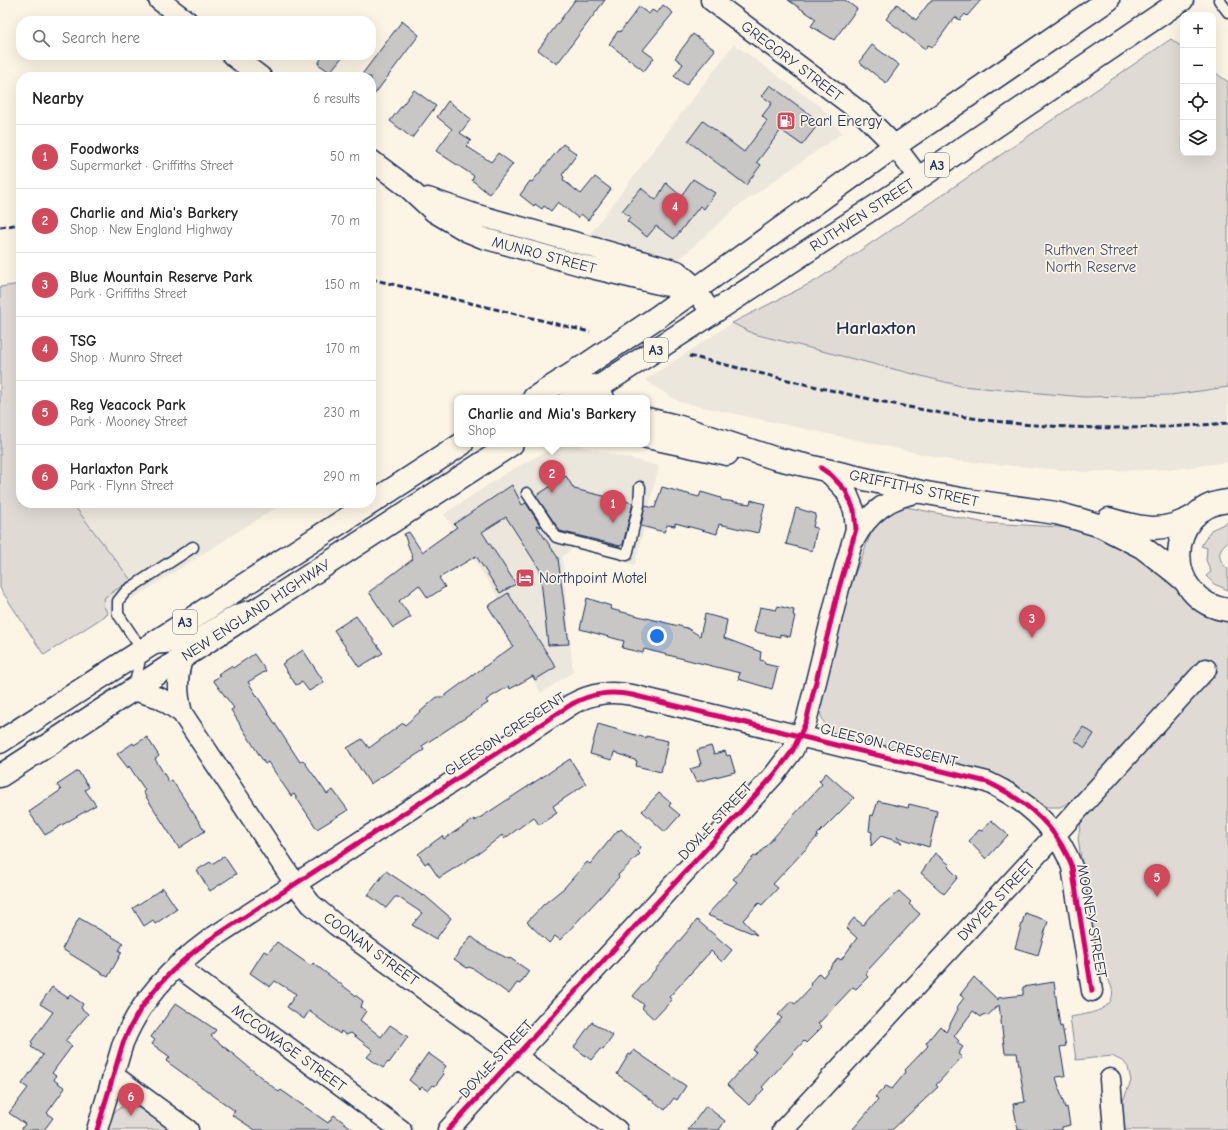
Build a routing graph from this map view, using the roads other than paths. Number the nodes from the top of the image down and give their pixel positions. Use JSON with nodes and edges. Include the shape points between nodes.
{"nodes":[{"id":1,"x":159,"y":0,"type":"edge"},
{"id":2,"x":711,"y":0,"type":"edge"},
{"id":3,"x":1108,"y":0,"type":"edge"},
{"id":4,"x":1182,"y":0,"type":"edge"},
{"id":5,"x":1218,"y":0,"type":"edge"},
{"id":6,"x":1228,"y":12,"type":"edge"},
{"id":7,"x":180,"y":16,"type":"edge"},
{"id":8,"x":239,"y":60,"type":"edge"},
{"id":9,"x":254,"y":72,"type":"edge"},
{"id":10,"x":895,"y":146,"type":"junction"},
{"id":11,"x":376,"y":164,"type":"edge"},
{"id":12,"x":919,"y":178,"type":"junction"},
{"id":13,"x":696,"y":290,"type":"junction"},
{"id":14,"x":712,"y":314,"type":"junction"},
{"id":15,"x":576,"y":371,"type":"junction"},
{"id":16,"x":539,"y":395,"type":"edge"},
{"id":17,"x":588,"y":395,"type":"edge"},
{"id":18,"x":589,"y":395,"type":"edge"},
{"id":19,"x":650,"y":420,"type":"edge"},
{"id":20,"x":650,"y":437,"type":"edge"},
{"id":21,"x":457,"y":447,"type":"edge"},
{"id":22,"x":507,"y":447,"type":"edge"},
{"id":23,"x":774,"y":458,"type":"junction"},
{"id":24,"x":821,"y":468,"type":"junction"},
{"id":25,"x":640,"y":487,"type":"dead end"},
{"id":26,"x":921,"y":492,"type":"junction"},
{"id":27,"x":527,"y":493,"type":"dead end"},
{"id":28,"x":376,"y":500,"type":"edge"},
{"id":29,"x":1228,"y":501,"type":"edge"},
{"id":30,"x":363,"y":508,"type":"edge"},
{"id":31,"x":1056,"y":514,"type":"junction"},
{"id":32,"x":1197,"y":514,"type":"junction"},
{"id":33,"x":854,"y":540,"type":"junction"},
{"id":34,"x":193,"y":547,"type":"dead end"},
{"id":35,"x":1186,"y":582,"type":"junction"},
{"id":36,"x":273,"y":599,"type":"junction"},
{"id":37,"x":1228,"y":610,"type":"edge"},
{"id":38,"x":142,"y":650,"type":"junction"},
{"id":39,"x":183,"y":657,"type":"junction"},
{"id":40,"x":1206,"y":669,"type":"dead end"},
{"id":41,"x":105,"y":674,"type":"junction"},
{"id":42,"x":133,"y":690,"type":"junction"},
{"id":43,"x":182,"y":713,"type":"junction"},
{"id":44,"x":800,"y":736,"type":"junction"},
{"id":45,"x":0,"y":742,"type":"edge"},
{"id":46,"x":0,"y":776,"type":"edge"},
{"id":47,"x":1056,"y":834,"type":"junction"},
{"id":48,"x":296,"y":885,"type":"junction"},
{"id":49,"x":177,"y":966,"type":"junction"},
{"id":50,"x":1092,"y":991,"type":"dead end"},
{"id":51,"x":516,"y":1056,"type":"junction"},
{"id":52,"x":113,"y":1075,"type":"junction"},
{"id":53,"x":1110,"y":1079,"type":"dead end"},
{"id":54,"x":97,"y":1130,"type":"edge"},
{"id":55,"x":188,"y":1130,"type":"edge"},
{"id":56,"x":401,"y":1130,"type":"edge"},
{"id":57,"x":448,"y":1130,"type":"edge"},
{"id":58,"x":617,"y":1130,"type":"edge"},
{"id":59,"x":783,"y":1130,"type":"edge"},
{"id":60,"x":1114,"y":1130,"type":"edge"}],
"edges":[{"from":1,"to":7,"type":"street"},
{"from":2,"to":10,"type":"street","name":"GREGORY STREET","via":[[863,114]]},
{"from":3,"to":10,"type":"main road","number":"A3"},
{"from":4,"to":12,"type":"main road","name":"RUTHVEN STREET","number":"A3"},
{"from":5,"to":6,"type":"lane"},
{"from":8,"to":9,"type":"street"},
{"from":10,"to":12,"type":"street","name":"GREGORY STREET"},
{"from":10,"to":13,"type":"main road","number":"A3"},
{"from":11,"to":13,"type":"street","name":"MUNRO STREET","via":[[407,187],[455,208],[672,269],[688,278]]},
{"from":12,"to":14,"type":"main road","name":"RUTHVEN STREET","number":"A3"},
{"from":13,"to":14,"type":"street","name":"MUNRO STREET"},
{"from":13,"to":15,"type":"main road","number":"A3","bridge":true},
{"from":14,"to":18,"type":"main road","name":"RUTHVEN STREET","number":"A3","bridge":true},
{"from":15,"to":16,"type":"main road","number":"A3"},
{"from":15,"to":17,"type":"main road"},
{"from":19,"to":23,"type":"main road","name":"GRIFFITHS STREET"},
{"from":20,"to":23,"type":"main road","name":"GRIFFITHS STREET","via":[[719,454]]},
{"from":21,"to":28,"type":"main road","name":"NEW ENGLAND HIGHWAY","number":"A3"},
{"from":22,"to":36,"type":"main road","name":"NEW ENGLAND HIGHWAY","number":"A3"},
{"from":23,"to":24,"type":"main road","name":"GRIFFITHS STREET"},
{"from":24,"to":26,"type":"main road","name":"GRIFFITHS STREET"},
{"from":24,"to":33,"type":"street","name":"DOYLE STREET","via":[[839,482],[851,501],[856,520]]},
{"from":25,"to":27,"type":"lane","via":[[639,505],[627,555],[556,537]]},
{"from":26,"to":31,"type":"main road","name":"GRIFFITHS STREET"},
{"from":26,"to":33,"type":"street","name":"DOYLE STREET","via":[[895,498],[883,504],[866,520]]},
{"from":29,"to":32,"type":"main road","name":"GRIFFITHS STREET","via":[[1213,505]]},
{"from":30,"to":38,"type":"main road","name":"NEW ENGLAND HIGHWAY","number":"A3"},
{"from":31,"to":32,"type":"main road","name":"GRIFFITHS STREET","via":[[1090,515],[1137,527],[1157,529],[1176,525]]},
{"from":31,"to":35,"type":"main road","name":"GRIFFITHS STREET","via":[[1101,526],[1122,536],[1157,558]]},
{"from":32,"to":35,"type":"main road","via":[[1186,529],[1179,546],[1179,565]]},
{"from":33,"to":44,"type":"street","name":"DOYLE STREET","via":[[839,588],[810,708]]},
{"from":34,"to":38,"type":"lane","via":[[126,591],[118,601],[118,614]]},
{"from":35,"to":37,"type":"main road","via":[[1202,601]]},
{"from":36,"to":38,"type":"lane","via":[[234,611],[176,647]]},
{"from":36,"to":39,"type":"main road","name":"NEW ENGLAND HIGHWAY","number":"A3"},
{"from":38,"to":41,"type":"main road","name":"NEW ENGLAND HIGHWAY","number":"A3"},
{"from":38,"to":42,"type":"lane"},
{"from":39,"to":42,"type":"main road","name":"NEW ENGLAND HIGHWAY","number":"A3"},
{"from":39,"to":43,"type":"street","name":"COONAN STREET","via":[[178,675]]},
{"from":40,"to":47,"type":"street","name":"DWYER STREET"},
{"from":41,"to":42,"type":"main road","via":[[116,670],[126,673],[131,678]]},
{"from":41,"to":45,"type":"main road","name":"NEW ENGLAND HIGHWAY","number":"A3"},
{"from":42,"to":43,"type":"street","name":"COONAN STREET","via":[[160,698]]},
{"from":42,"to":46,"type":"main road","name":"NEW ENGLAND HIGHWAY","number":"A3"},
{"from":43,"to":48,"type":"street","name":"COONAN STREET"},
{"from":44,"to":47,"type":"street","name":"GLEESON CRESCENT","via":[[987,782],[1025,804]]},
{"from":44,"to":48,"type":"street","name":"GLEESON CRESCENT","via":[[621,693],[610,692],[590,696],[572,704]]},
{"from":44,"to":51,"type":"street","name":"DOYLE STREET","via":[[774,775]]},
{"from":47,"to":50,"type":"street","name":"MOONEY STREET","via":[[1072,867]]},
{"from":47,"to":59,"type":"street","name":"DWYER STREET"},
{"from":48,"to":49,"type":"street","name":"GLEESON CRESCENT","via":[[209,940]]},
{"from":48,"to":51,"type":"street","name":"COONAN STREET","via":[[311,904],[331,921]]},
{"from":49,"to":52,"type":"street","name":"GLEESON CRESCENT","via":[[161,981],[135,1017]]},
{"from":49,"to":56,"type":"street","name":"MCCOWAGE STREET"},
{"from":51,"to":57,"type":"street","name":"DOYLE STREET"},
{"from":51,"to":58,"type":"street","name":"COONAN STREET"},
{"from":52,"to":54,"type":"street","name":"GLEESON CRESCENT"},
{"from":52,"to":55,"type":"street"},
{"from":53,"to":60,"type":"street"}]}
